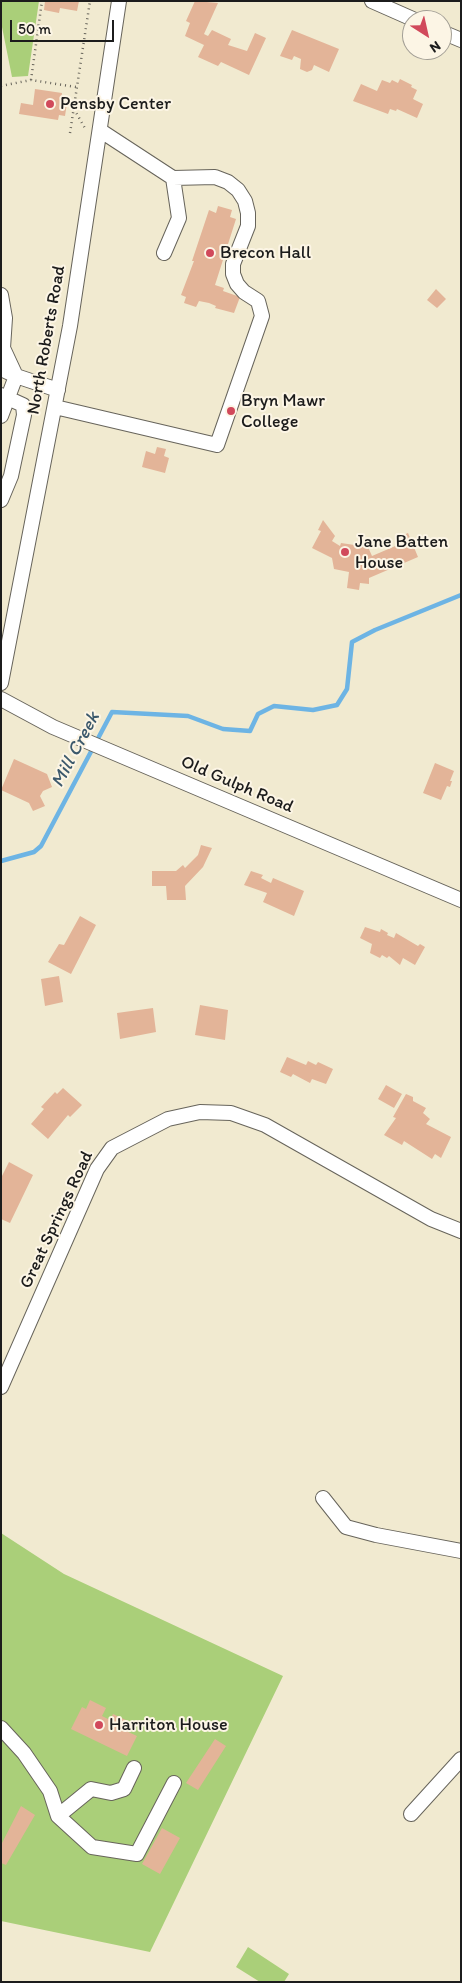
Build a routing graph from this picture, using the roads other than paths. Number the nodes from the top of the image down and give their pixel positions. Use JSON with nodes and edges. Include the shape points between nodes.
{"nodes":[{"id":1,"x":119,"y":1,"type":"edge"},
{"id":2,"x":377,"y":2,"type":"edge"},
{"id":3,"x":402,"y":14,"type":"edge"},
{"id":4,"x":96,"y":134,"type":"junction"},
{"id":5,"x":173,"y":178,"type":"junction"},
{"id":6,"x":164,"y":253,"type":"dead end"},
{"id":7,"x":1,"y":295,"type":"edge"},
{"id":8,"x":1,"y":369,"type":"edge"},
{"id":9,"x":16,"y":376,"type":"junction"},
{"id":10,"x":58,"y":390,"type":"junction"},
{"id":11,"x":5,"y":396,"type":"edge"},
{"id":12,"x":55,"y":407,"type":"junction"},
{"id":13,"x":1,"y":416,"type":"edge"},
{"id":14,"x":1,"y":500,"type":"edge"},
{"id":15,"x":1,"y":683,"type":"edge"},
{"id":16,"x":1,"y":699,"type":"edge"},
{"id":17,"x":461,"y":900,"type":"edge"},
{"id":18,"x":461,"y":1231,"type":"edge"},
{"id":19,"x":1,"y":1387,"type":"edge"},
{"id":20,"x":324,"y":1498,"type":"dead end"},
{"id":21,"x":461,"y":1551,"type":"edge"},
{"id":22,"x":1,"y":1728,"type":"edge"},
{"id":23,"x":461,"y":1759,"type":"edge"},
{"id":24,"x":134,"y":1768,"type":"dead end"},
{"id":25,"x":174,"y":1783,"type":"dead end"},
{"id":26,"x":411,"y":1814,"type":"dead end"},
{"id":27,"x":58,"y":1816,"type":"junction"}],
"edges":[{"from":1,"to":4,"type":"street","name":"North Roberts Road"},
{"from":2,"to":3,"type":"street"},
{"from":4,"to":5,"type":"street"},
{"from":4,"to":10,"type":"street","name":"North Roberts Road"},
{"from":5,"to":6,"type":"street","via":[[180,218]]},
{"from":5,"to":12,"type":"street","via":[[215,177],[228,182],[238,190],[248,213],[248,226],[233,264],[233,274],[244,292],[258,301],[262,316],[217,445]]},
{"from":7,"to":9,"type":"street","via":[[5,318],[3,348]]},
{"from":8,"to":9,"type":"street"},
{"from":9,"to":10,"type":"street"},
{"from":9,"to":11,"type":"street"},
{"from":10,"to":12,"type":"street","name":"North Roberts Road"},
{"from":11,"to":13,"type":"street"},
{"from":11,"to":14,"type":"street","via":[[23,405],[24,415],[11,476]]},
{"from":12,"to":15,"type":"street","name":"North Roberts Road"},
{"from":16,"to":17,"type":"street","name":"Old Gulph Road","via":[[53,727]]},
{"from":18,"to":19,"type":"street","name":"Great Springs Road","via":[[431,1219],[265,1125],[231,1113],[200,1112],[168,1119],[112,1148],[97,1170]]},
{"from":20,"to":21,"type":"street","via":[[346,1527]]},
{"from":22,"to":27,"type":"street","via":[[24,1753],[50,1791]]},
{"from":23,"to":26,"type":"street"},
{"from":24,"to":27,"type":"street","via":[[124,1789],[111,1793],[91,1789]]},
{"from":25,"to":27,"type":"street","via":[[137,1854],[92,1847]]}]}
